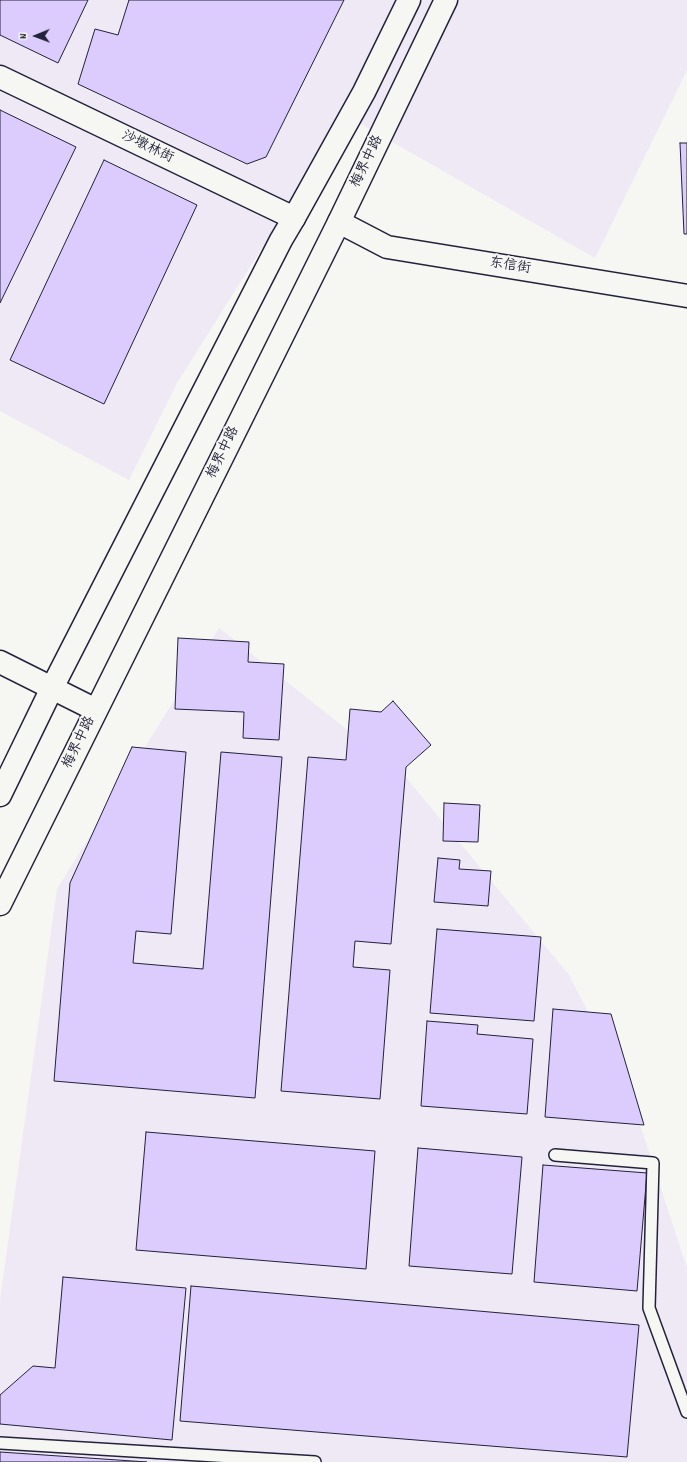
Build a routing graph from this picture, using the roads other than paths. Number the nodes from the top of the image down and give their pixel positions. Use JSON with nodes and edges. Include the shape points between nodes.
{"nodes":[{"id":1,"x":409,"y":0,"type":"edge"},
{"id":2,"x":446,"y":0,"type":"edge"},
{"id":3,"x":0,"y":77,"type":"edge"},
{"id":4,"x":294,"y":218,"type":"junction"},
{"id":5,"x":339,"y":222,"type":"junction"},
{"id":6,"x":687,"y":296,"type":"edge"},
{"id":7,"x":0,"y":662,"type":"edge"},
{"id":8,"x":52,"y":688,"type":"junction"},
{"id":9,"x":96,"y":710,"type":"junction"},
{"id":10,"x":0,"y":795,"type":"edge"},
{"id":11,"x":0,"y":904,"type":"edge"},
{"id":12,"x":555,"y":1155,"type":"dead end"},
{"id":13,"x":687,"y":1412,"type":"edge"},
{"id":14,"x":0,"y":1443,"type":"edge"},
{"id":15,"x":315,"y":1462,"type":"edge"}],
"edges":[{"from":1,"to":4,"type":"main road","via":[[364,92]]},
{"from":2,"to":5,"type":"main road","name":"梅界中路"},
{"from":3,"to":4,"type":"main road","name":"沙墩林街"},
{"from":4,"to":8,"type":"main road"},
{"from":5,"to":6,"type":"main road","name":"东信街","via":[[387,247]]},
{"from":5,"to":9,"type":"main road","name":"梅界中路"},
{"from":7,"to":8,"type":"main road"},
{"from":8,"to":9,"type":"main road"},
{"from":8,"to":10,"type":"main road"},
{"from":9,"to":11,"type":"main road","name":"梅界中路"},
{"from":12,"to":13,"type":"lane","via":[[653,1163],[649,1308]]},
{"from":14,"to":15,"type":"lane"}]}
